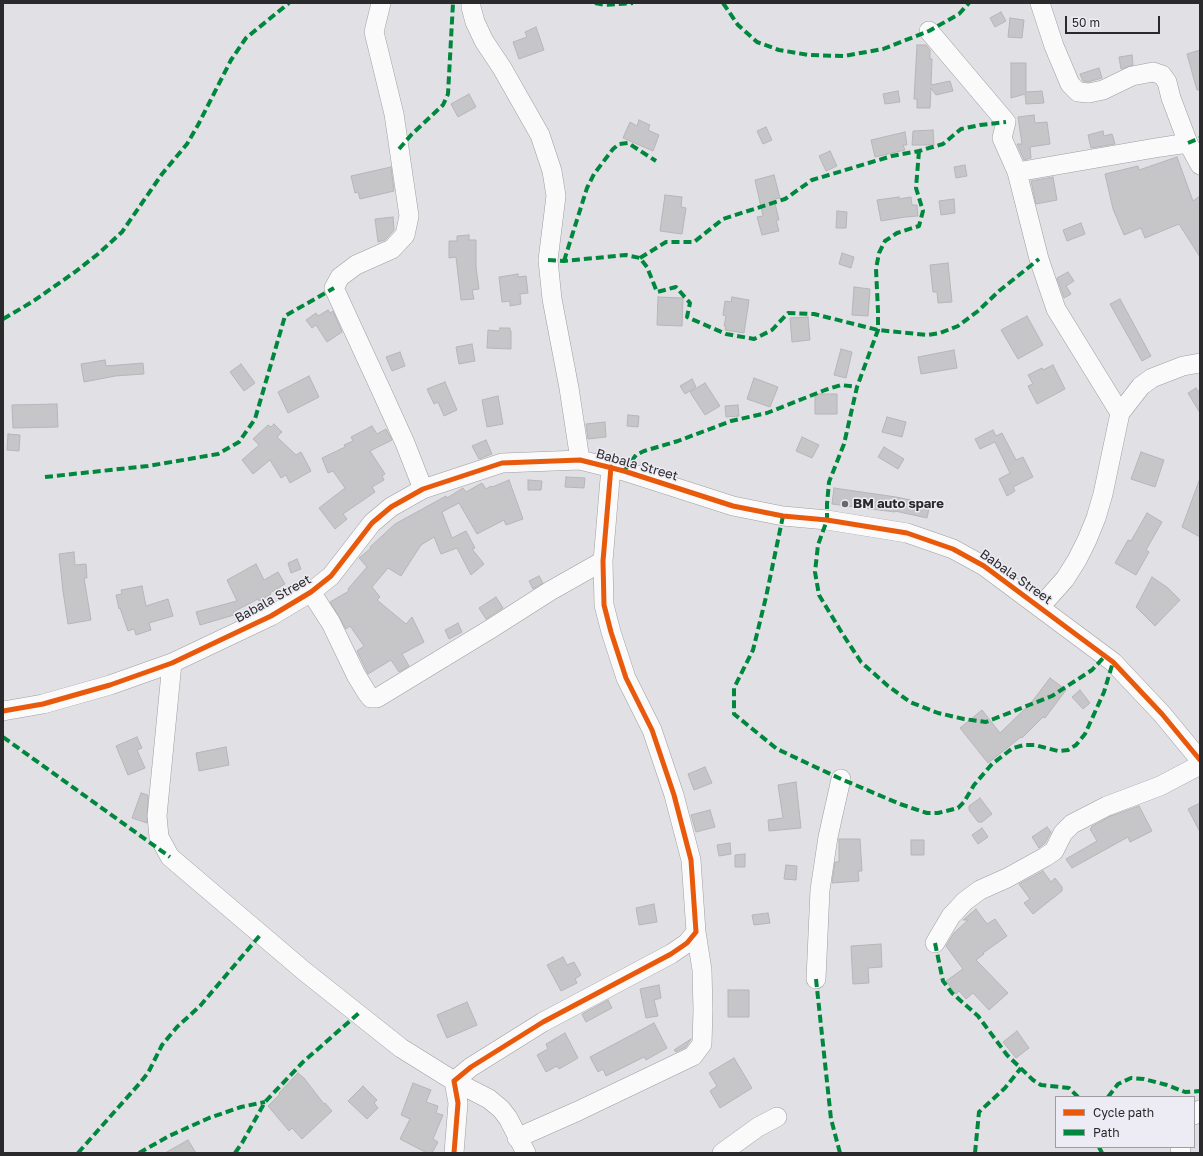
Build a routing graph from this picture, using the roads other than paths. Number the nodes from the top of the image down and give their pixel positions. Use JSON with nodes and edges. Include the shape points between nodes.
{"nodes":[{"id":1,"x":381,"y":3,"type":"edge"},
{"id":2,"x":472,"y":3,"type":"edge"},
{"id":3,"x":1040,"y":3,"type":"edge"},
{"id":4,"x":929,"y":31,"type":"dead end"},
{"id":5,"x":1188,"y":143,"type":"junction"},
{"id":6,"x":1200,"y":166,"type":"edge"},
{"id":7,"x":1017,"y":172,"type":"junction"},
{"id":8,"x":1200,"y":362,"type":"edge"},
{"id":9,"x":1120,"y":413,"type":"junction"},
{"id":10,"x":580,"y":460,"type":"junction"},
{"id":11,"x":611,"y":467,"type":"junction"},
{"id":12,"x":423,"y":489,"type":"junction"},
{"id":13,"x":603,"y":561,"type":"junction"},
{"id":14,"x":312,"y":592,"type":"junction"},
{"id":15,"x":1040,"y":607,"type":"junction"},
{"id":16,"x":172,"y":663,"type":"junction"},
{"id":17,"x":3,"y":711,"type":"edge"},
{"id":18,"x":1200,"y":760,"type":"edge"},
{"id":19,"x":1200,"y":765,"type":"edge"},
{"id":20,"x":841,"y":779,"type":"dead end"},
{"id":21,"x":696,"y":932,"type":"junction"},
{"id":22,"x":935,"y":943,"type":"dead end"},
{"id":23,"x":816,"y":979,"type":"dead end"},
{"id":24,"x":454,"y":1081,"type":"junction"},
{"id":25,"x":777,"y":1117,"type":"dead end"},
{"id":26,"x":522,"y":1145,"type":"edge"},
{"id":27,"x":454,"y":1153,"type":"edge"},
{"id":28,"x":722,"y":1153,"type":"edge"}],
"edges":[{"from":1,"to":12,"type":"street","via":[[374,32],[394,114],[409,216],[405,235],[392,249],[356,266],[340,277],[334,288],[396,423]]},
{"from":2,"to":10,"type":"street","via":[[475,22],[484,42],[502,68],[540,135],[552,171],[556,196],[548,260],[552,299]]},
{"from":3,"to":5,"type":"street","via":[[1070,84],[1078,92],[1103,90],[1132,76],[1153,72],[1162,75],[1167,82]]},
{"from":4,"to":7,"type":"street","via":[[1006,122],[1002,138]]},
{"from":5,"to":6,"type":"street"},
{"from":5,"to":7,"type":"street"},
{"from":7,"to":9,"type":"street","via":[[1038,259],[1056,309]]},
{"from":8,"to":9,"type":"street","via":[[1152,378],[1141,386]]},
{"from":9,"to":15,"type":"street","via":[[1103,494],[1088,540],[1065,579]]},
{"from":10,"to":11,"type":"street","name":"Babala Street"},
{"from":10,"to":12,"type":"street","name":"Babala Street","via":[[502,463]]},
{"from":11,"to":13,"type":"street"},
{"from":11,"to":15,"type":"street","name":"Babala Street","via":[[733,506],[783,516],[827,520],[907,533],[953,549],[984,566]]},
{"from":12,"to":14,"type":"street","name":"Babala Street","via":[[391,507],[372,523],[331,576]]},
{"from":13,"to":14,"type":"street","via":[[376,698],[371,698],[366,693],[331,623]]},
{"from":13,"to":21,"type":"street","via":[[604,605],[611,632],[626,678],[652,730],[674,795],[691,860]]},
{"from":14,"to":16,"type":"street","name":"Babala Street","via":[[271,616]]},
{"from":15,"to":18,"type":"street","name":"Babala Street","via":[[1113,662],[1162,714]]},
{"from":16,"to":17,"type":"street","name":"Babala Street","via":[[110,685],[43,704]]},
{"from":16,"to":24,"type":"street","via":[[157,816],[159,837],[170,857],[304,971],[401,1048]]},
{"from":19,"to":22,"type":"street","via":[[1160,786],[1107,806],[1072,824],[1063,833],[1054,851],[980,890],[965,901]]},
{"from":20,"to":23,"type":"street","via":[[820,890]]},
{"from":21,"to":24,"type":"street","via":[[687,943],[671,954],[543,1022],[471,1067]]},
{"from":21,"to":26,"type":"street","via":[[702,970],[703,1010],[702,1044],[693,1056],[578,1111]]},
{"from":24,"to":26,"type":"street","via":[[489,1099],[501,1109]]},
{"from":24,"to":27,"type":"street","via":[[458,1103]]},
{"from":25,"to":28,"type":"street","via":[[758,1127]]}]}
